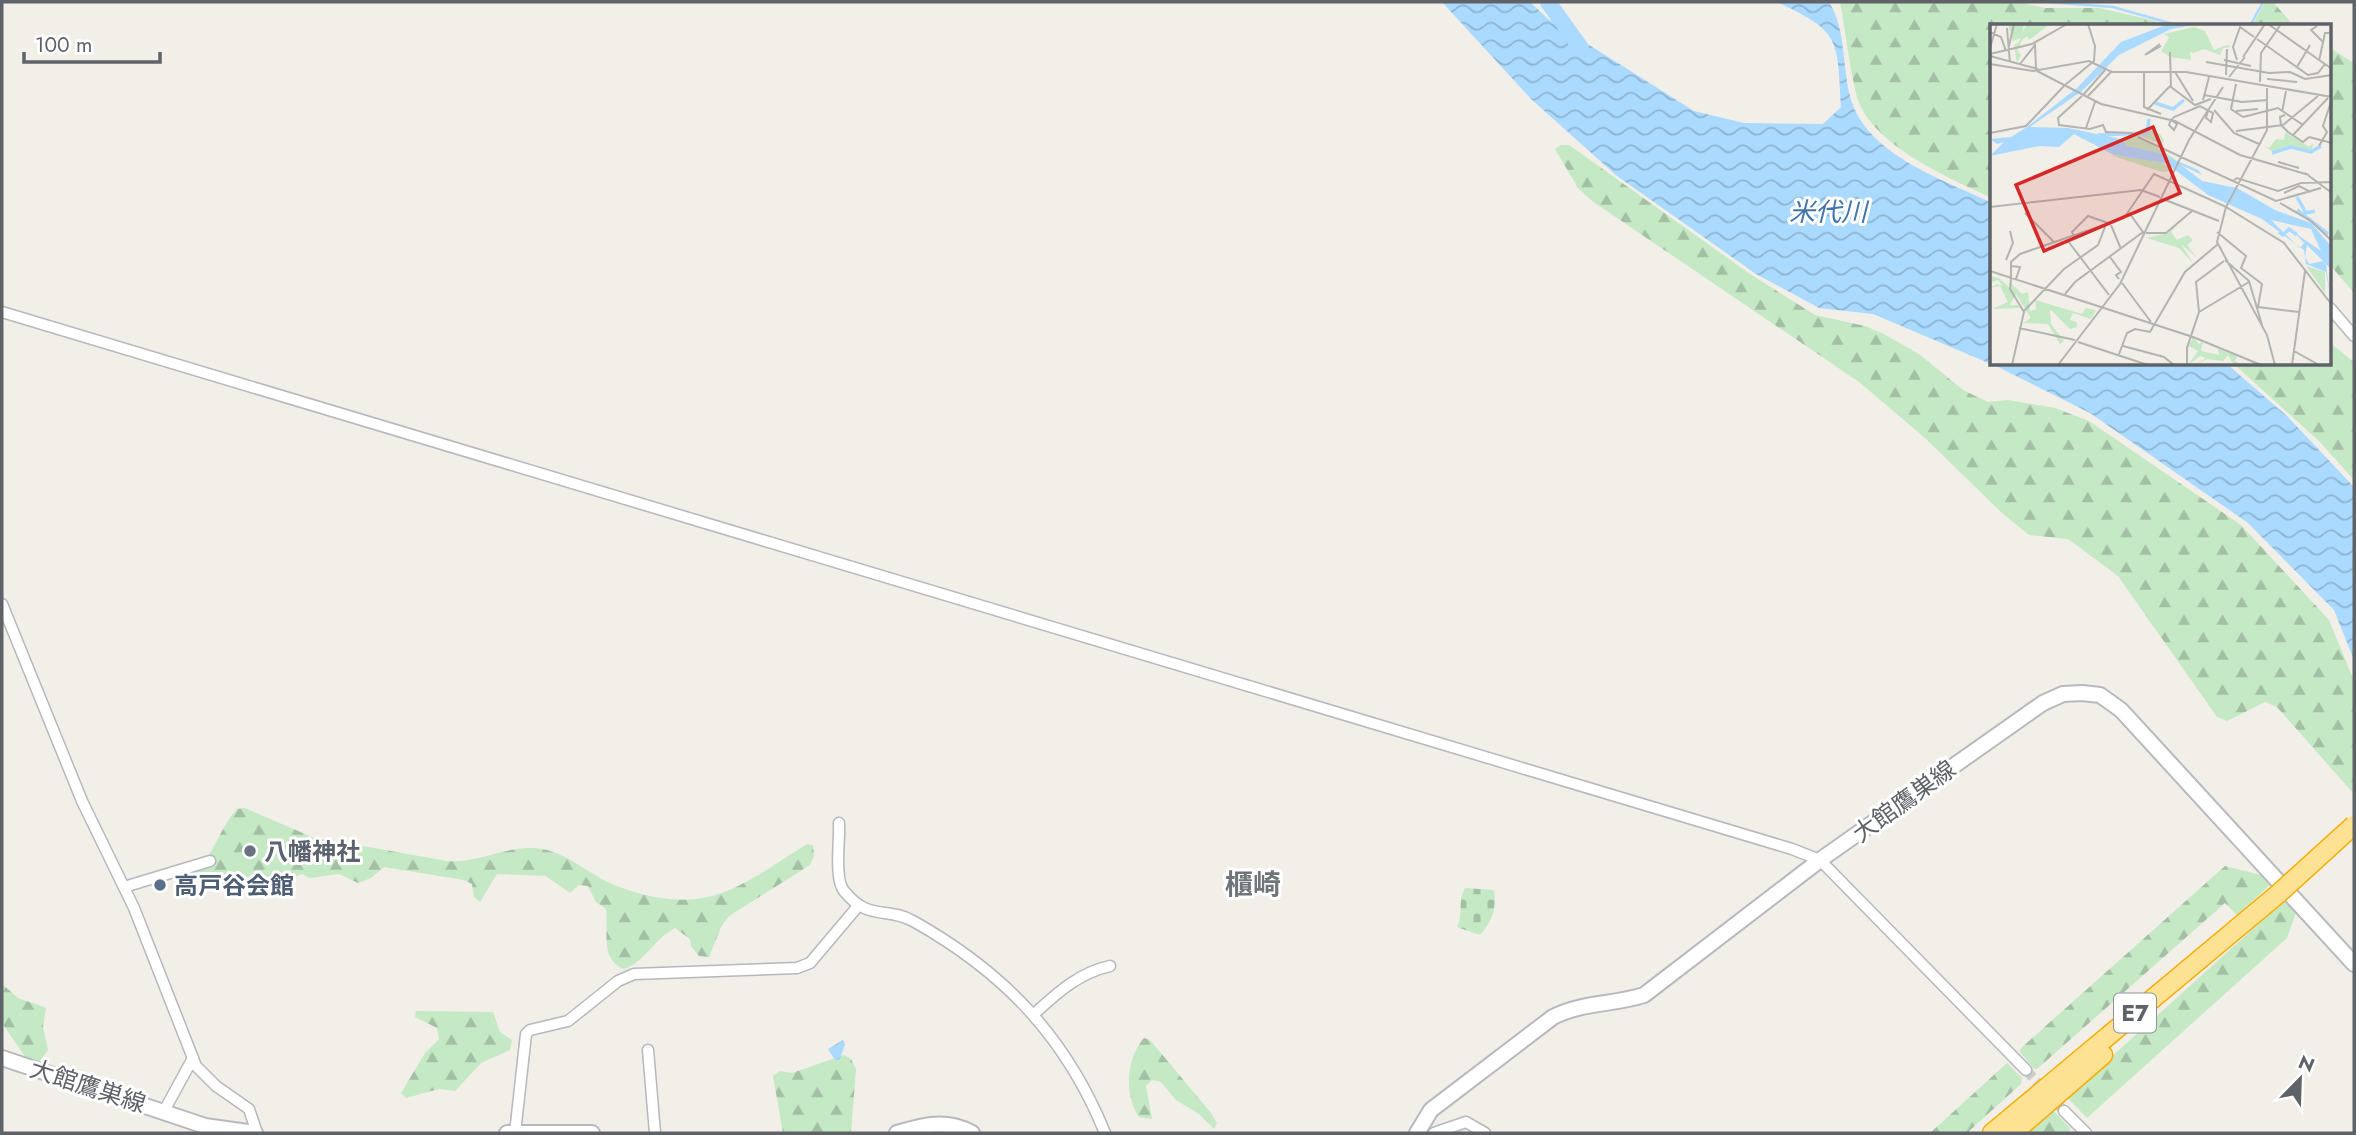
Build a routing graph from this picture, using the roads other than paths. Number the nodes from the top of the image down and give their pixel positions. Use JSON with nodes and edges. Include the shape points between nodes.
{"nodes":[{"id":1,"x":2332,"y":310,"type":"edge"},
{"id":2,"x":2,"y":312,"type":"edge"},
{"id":3,"x":2354,"y":336,"type":"edge"},
{"id":4,"x":2,"y":604,"type":"edge"},
{"id":5,"x":839,"y":823,"type":"dead end"},
{"id":6,"x":2354,"y":825,"type":"edge"},
{"id":7,"x":1820,"y":860,"type":"junction"},
{"id":8,"x":210,"y":861,"type":"dead end"},
{"id":9,"x":124,"y":887,"type":"junction"},
{"id":10,"x":2278,"y":894,"type":"junction"},
{"id":11,"x":859,"y":905,"type":"junction"},
{"id":12,"x":2354,"y":964,"type":"edge"},
{"id":13,"x":1110,"y":966,"type":"dead end"},
{"id":14,"x":1033,"y":1015,"type":"junction"},
{"id":15,"x":648,"y":1050,"type":"dead end"},
{"id":16,"x":2,"y":1058,"type":"edge"},
{"id":17,"x":193,"y":1058,"type":"junction"},
{"id":18,"x":2026,"y":1070,"type":"tunnel mouth"},
{"id":19,"x":164,"y":1111,"type":"junction"},
{"id":20,"x":2064,"y":1111,"type":"tunnel mouth"},
{"id":21,"x":256,"y":1133,"type":"edge"},
{"id":22,"x":507,"y":1133,"type":"edge"},
{"id":23,"x":515,"y":1133,"type":"edge"},
{"id":24,"x":592,"y":1133,"type":"edge"},
{"id":25,"x":655,"y":1133,"type":"edge"},
{"id":26,"x":897,"y":1133,"type":"edge"},
{"id":27,"x":972,"y":1133,"type":"edge"},
{"id":28,"x":1105,"y":1133,"type":"edge"},
{"id":29,"x":1417,"y":1133,"type":"edge"},
{"id":30,"x":1434,"y":1133,"type":"edge"},
{"id":31,"x":1485,"y":1133,"type":"edge"},
{"id":32,"x":1992,"y":1133,"type":"edge"},
{"id":33,"x":2013,"y":1133,"type":"edge"},
{"id":34,"x":2086,"y":1133,"type":"edge"}],
"edges":[{"from":1,"to":3,"type":"street"},
{"from":2,"to":7,"type":"street"},
{"from":4,"to":9,"type":"street","via":[[82,801]]},
{"from":5,"to":11,"type":"street","via":[[837,874],[842,889]]},
{"from":6,"to":10,"type":"highway","number":"E7","bridge":true},
{"from":7,"to":12,"type":"main road","name":"大館鷹巣線","via":[[2043,703],[2063,694],[2100,695],[2120,710]]},
{"from":7,"to":18,"type":"street"},
{"from":7,"to":29,"type":"main road","name":"大館鷹巣線","via":[[1644,995],[1572,1007],[1553,1017],[1431,1110]]},
{"from":8,"to":9,"type":"street"},
{"from":9,"to":17,"type":"street"},
{"from":10,"to":32,"type":"highway","number":"E7"},
{"from":10,"to":33,"type":"highway","number":"E7"},
{"from":11,"to":14,"type":"street","via":[[867,911],[901,914],[936,934],[1005,987]]},
{"from":11,"to":23,"type":"street","via":[[810,963],[797,968],[634,974],[618,981],[568,1021],[530,1030]]},
{"from":13,"to":14,"type":"street","via":[[1094,969],[1066,985]]},
{"from":14,"to":28,"type":"street","via":[[1076,1070]]},
{"from":15,"to":25,"type":"street"},
{"from":16,"to":19,"type":"main road","name":"大館鷹巣線"},
{"from":17,"to":19,"type":"street"},
{"from":17,"to":21,"type":"street","via":[[216,1086],[249,1110]]},
{"from":19,"to":21,"type":"main road","name":"大館鷹巣線","via":[[205,1126]]},
{"from":20,"to":34,"type":"street"},
{"from":22,"to":23,"type":"main road"},
{"from":23,"to":24,"type":"main road"},
{"from":26,"to":27,"type":"main road","via":[[938,1123],[956,1124]]},
{"from":30,"to":31,"type":"street","via":[[1466,1122]]}]}
